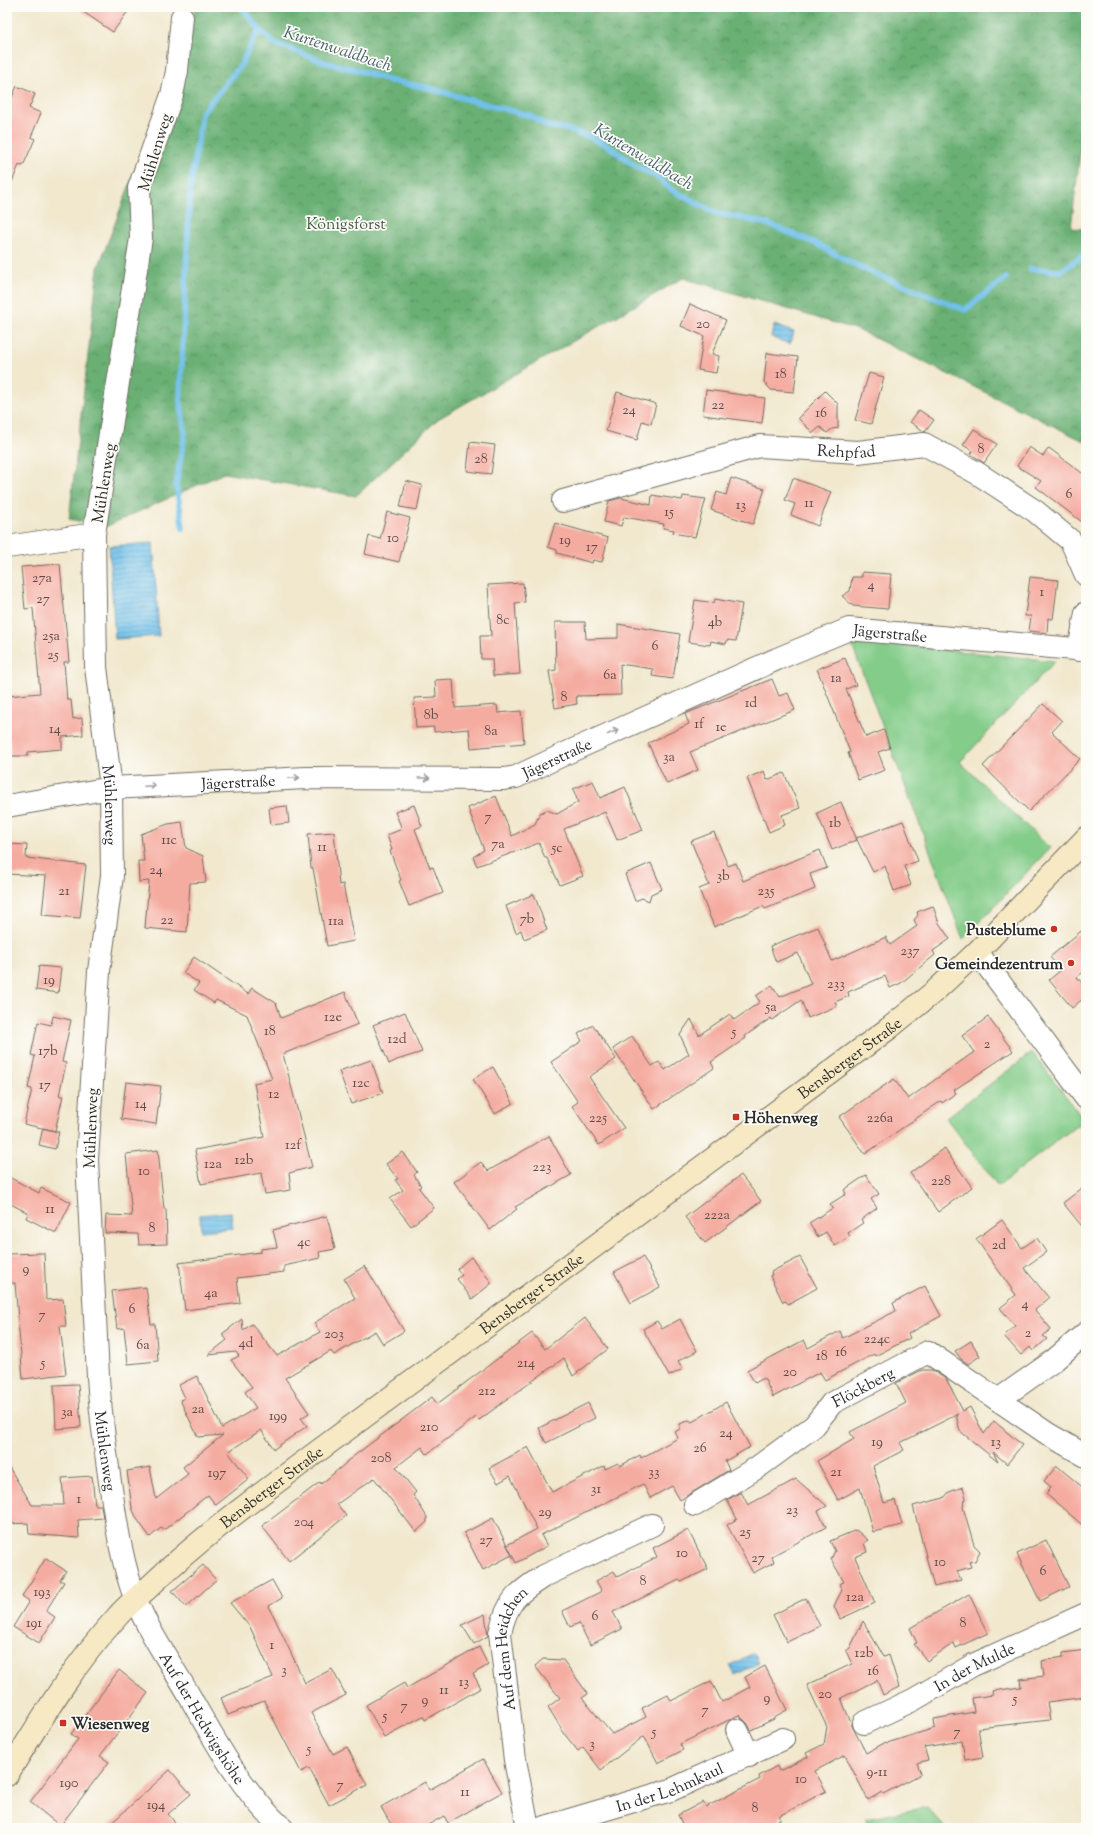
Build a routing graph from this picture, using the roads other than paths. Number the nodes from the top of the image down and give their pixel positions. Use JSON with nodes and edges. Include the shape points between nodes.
{"nodes":[{"id":1,"x":182,"y":17,"type":"dead end"},
{"id":2,"x":563,"y":501,"type":"dead end"},
{"id":3,"x":94,"y":534,"type":"junction"},
{"id":4,"x":7,"y":547,"type":"edge"},
{"id":5,"x":1086,"y":575,"type":"edge"},
{"id":6,"x":1086,"y":613,"type":"edge"},
{"id":7,"x":1083,"y":650,"type":"edge"},
{"id":8,"x":111,"y":788,"type":"junction"},
{"id":9,"x":7,"y":806,"type":"edge"},
{"id":10,"x":1086,"y":838,"type":"edge"},
{"id":11,"x":977,"y":952,"type":"junction"},
{"id":12,"x":1086,"y":1098,"type":"edge"},
{"id":13,"x":1086,"y":1333,"type":"edge"},
{"id":14,"x":998,"y":1400,"type":"junction"},
{"id":15,"x":1086,"y":1456,"type":"edge"},
{"id":16,"x":695,"y":1505,"type":"dead end"},
{"id":17,"x":652,"y":1525,"type":"dead end"},
{"id":18,"x":136,"y":1599,"type":"junction"},
{"id":19,"x":1086,"y":1614,"type":"edge"},
{"id":20,"x":864,"y":1722,"type":"dead end"},
{"id":21,"x":737,"y":1730,"type":"dead end"},
{"id":22,"x":783,"y":1739,"type":"dead end"},
{"id":23,"x":749,"y":1756,"type":"junction"},
{"id":24,"x":7,"y":1776,"type":"edge"},
{"id":25,"x":282,"y":1828,"type":"edge"},
{"id":26,"x":528,"y":1828,"type":"edge"},
{"id":27,"x":542,"y":1828,"type":"edge"}],
"edges":[{"from":1,"to":3,"type":"street","name":"Mühlenweg","via":[[172,95],[139,188],[142,238]]},
{"from":2,"to":5,"type":"street","name":"Rehpfad","via":[[760,446],[858,452],[924,444],[977,473],[1035,511],[1071,541]]},
{"from":3,"to":4,"type":"street"},
{"from":3,"to":8,"type":"street","name":"Mühlenweg","via":[[96,667]]},
{"from":6,"to":7,"type":"street"},
{"from":8,"to":7,"type":"street","name":"Jägerstraße","one_way":true,"via":[[306,778],[516,777],[756,668],[849,629]]},
{"from":8,"to":9,"type":"street","name":"Jägerstraße"},
{"from":8,"to":18,"type":"street","name":"Mühlenweg","via":[[112,876],[99,971],[87,1160],[100,1404],[119,1540]]},
{"from":10,"to":11,"type":"main road","name":"Bensberger Straße"},
{"from":11,"to":12,"type":"street"},
{"from":11,"to":18,"type":"main road","name":"Bensberger Straße","via":[[935,991],[888,1029],[515,1303],[216,1529]]},
{"from":13,"to":14,"type":"street","via":[[1052,1362]]},
{"from":14,"to":15,"type":"street","name":"Flöckberg"},
{"from":14,"to":16,"type":"street","name":"Flöckberg","via":[[928,1352],[832,1403],[814,1426],[758,1467]]},
{"from":17,"to":26,"type":"street","name":"Auf dem Heidchen","via":[[544,1576],[513,1599],[504,1615],[500,1633],[515,1760]]},
{"from":18,"to":24,"type":"main road","name":"Bensberger Straße","via":[[105,1631],[64,1685]]},
{"from":18,"to":25,"type":"street","name":"Auf der Hedwigshöhe","via":[[156,1643],[217,1745],[264,1812]]},
{"from":19,"to":20,"type":"street","name":"In der Mulde","via":[[973,1666],[913,1700]]},
{"from":21,"to":23,"type":"street"},
{"from":22,"to":23,"type":"street","name":"In der Lehmkaul"},
{"from":23,"to":27,"type":"street","name":"In der Lehmkaul","via":[[671,1790]]}]}
